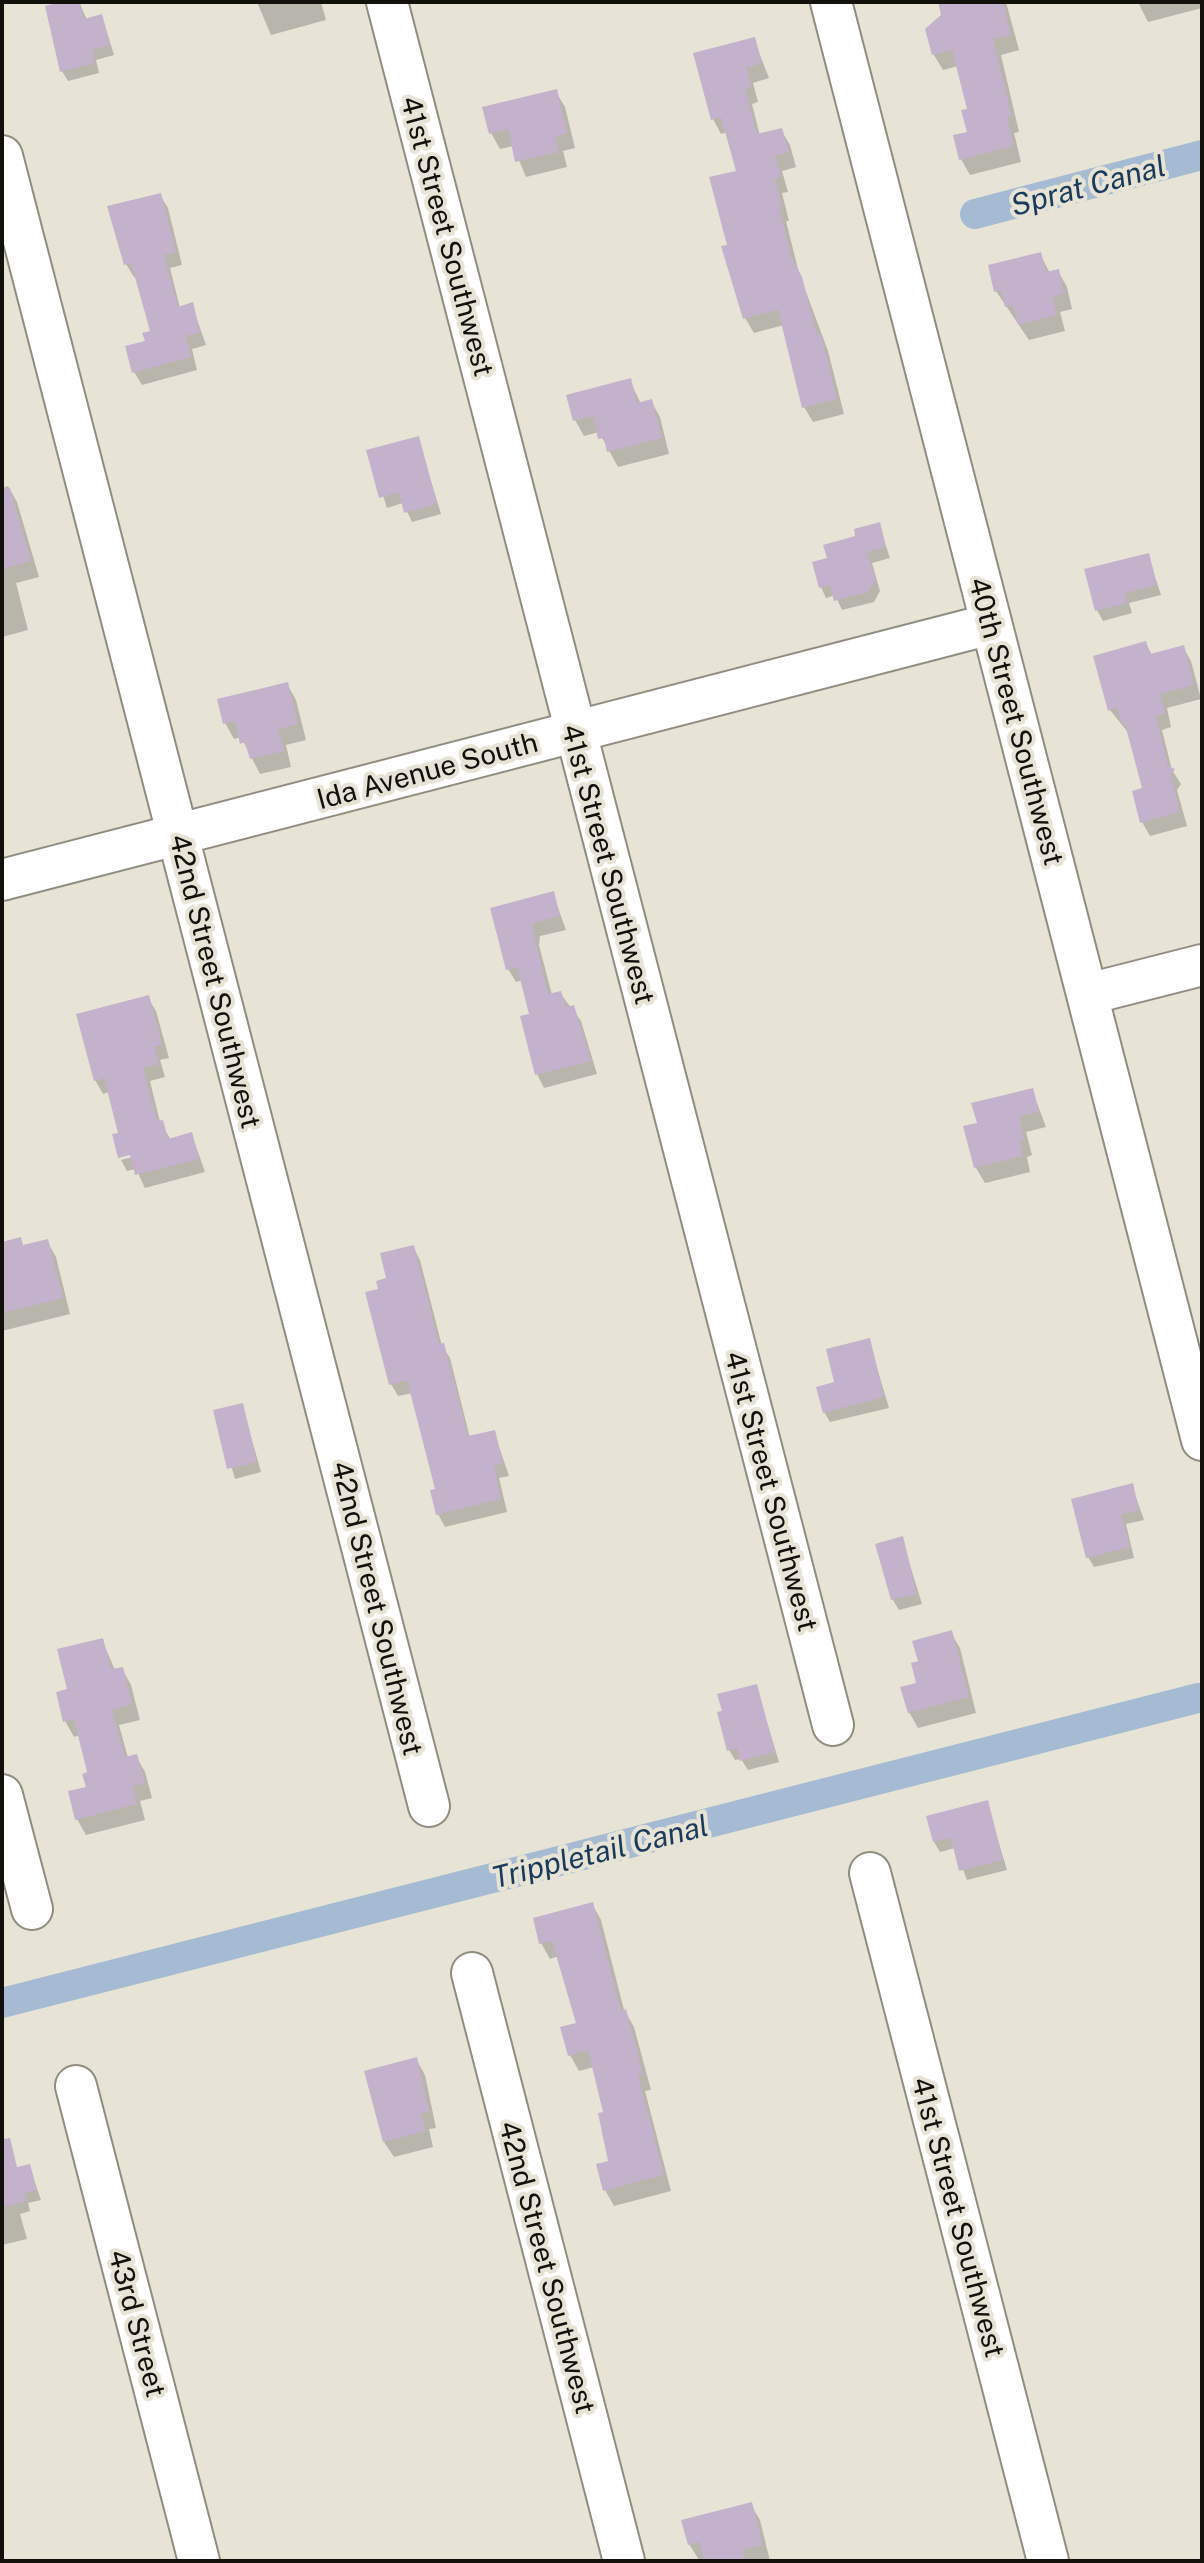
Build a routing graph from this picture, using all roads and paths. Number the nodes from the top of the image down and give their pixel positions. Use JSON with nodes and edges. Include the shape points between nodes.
{"nodes":[{"id":1,"x":387,"y":2,"type":"edge"},
{"id":2,"x":831,"y":2,"type":"edge"},
{"id":3,"x":2,"y":156,"type":"edge"},
{"id":4,"x":991,"y":624,"type":"junction"},
{"id":5,"x":575,"y":732,"type":"junction"},
{"id":6,"x":178,"y":834,"type":"junction"},
{"id":7,"x":2,"y":880,"type":"edge"},
{"id":8,"x":1202,"y":965,"type":"edge"},
{"id":9,"x":1088,"y":994,"type":"junction"},
{"id":10,"x":1202,"y":1440,"type":"edge"},
{"id":11,"x":833,"y":1725,"type":"dead end"},
{"id":12,"x":2,"y":1795,"type":"edge"},
{"id":13,"x":429,"y":1806,"type":"dead end"},
{"id":14,"x":870,"y":1873,"type":"dead end"},
{"id":15,"x":32,"y":1909,"type":"dead end"},
{"id":16,"x":472,"y":1973,"type":"dead end"},
{"id":17,"x":76,"y":2086,"type":"dead end"},
{"id":18,"x":199,"y":2561,"type":"edge"},
{"id":19,"x":624,"y":2561,"type":"edge"},
{"id":20,"x":1048,"y":2561,"type":"edge"}],
"edges":[{"from":1,"to":5,"type":"street","name":"41st Street Southwest"},
{"from":2,"to":4,"type":"street","name":"40th Street Southwest"},
{"from":3,"to":6,"type":"street","name":"42nd Street Southwest"},
{"from":4,"to":5,"type":"street","name":"Ida Avenue South"},
{"from":4,"to":9,"type":"street","name":"40th Street Southwest"},
{"from":5,"to":6,"type":"street","name":"Ida Avenue South"},
{"from":5,"to":11,"type":"street","name":"41st Street Southwest"},
{"from":6,"to":7,"type":"street","name":"Ida Avenue South"},
{"from":6,"to":13,"type":"street","name":"42nd Street Southwest"},
{"from":8,"to":9,"type":"street"},
{"from":9,"to":10,"type":"street","name":"40th Street Southwest"},
{"from":12,"to":15,"type":"street"},
{"from":14,"to":20,"type":"street","name":"41st Street Southwest"},
{"from":16,"to":19,"type":"street","name":"42nd Street Southwest"},
{"from":17,"to":18,"type":"street","name":"43rd Street"}]}
